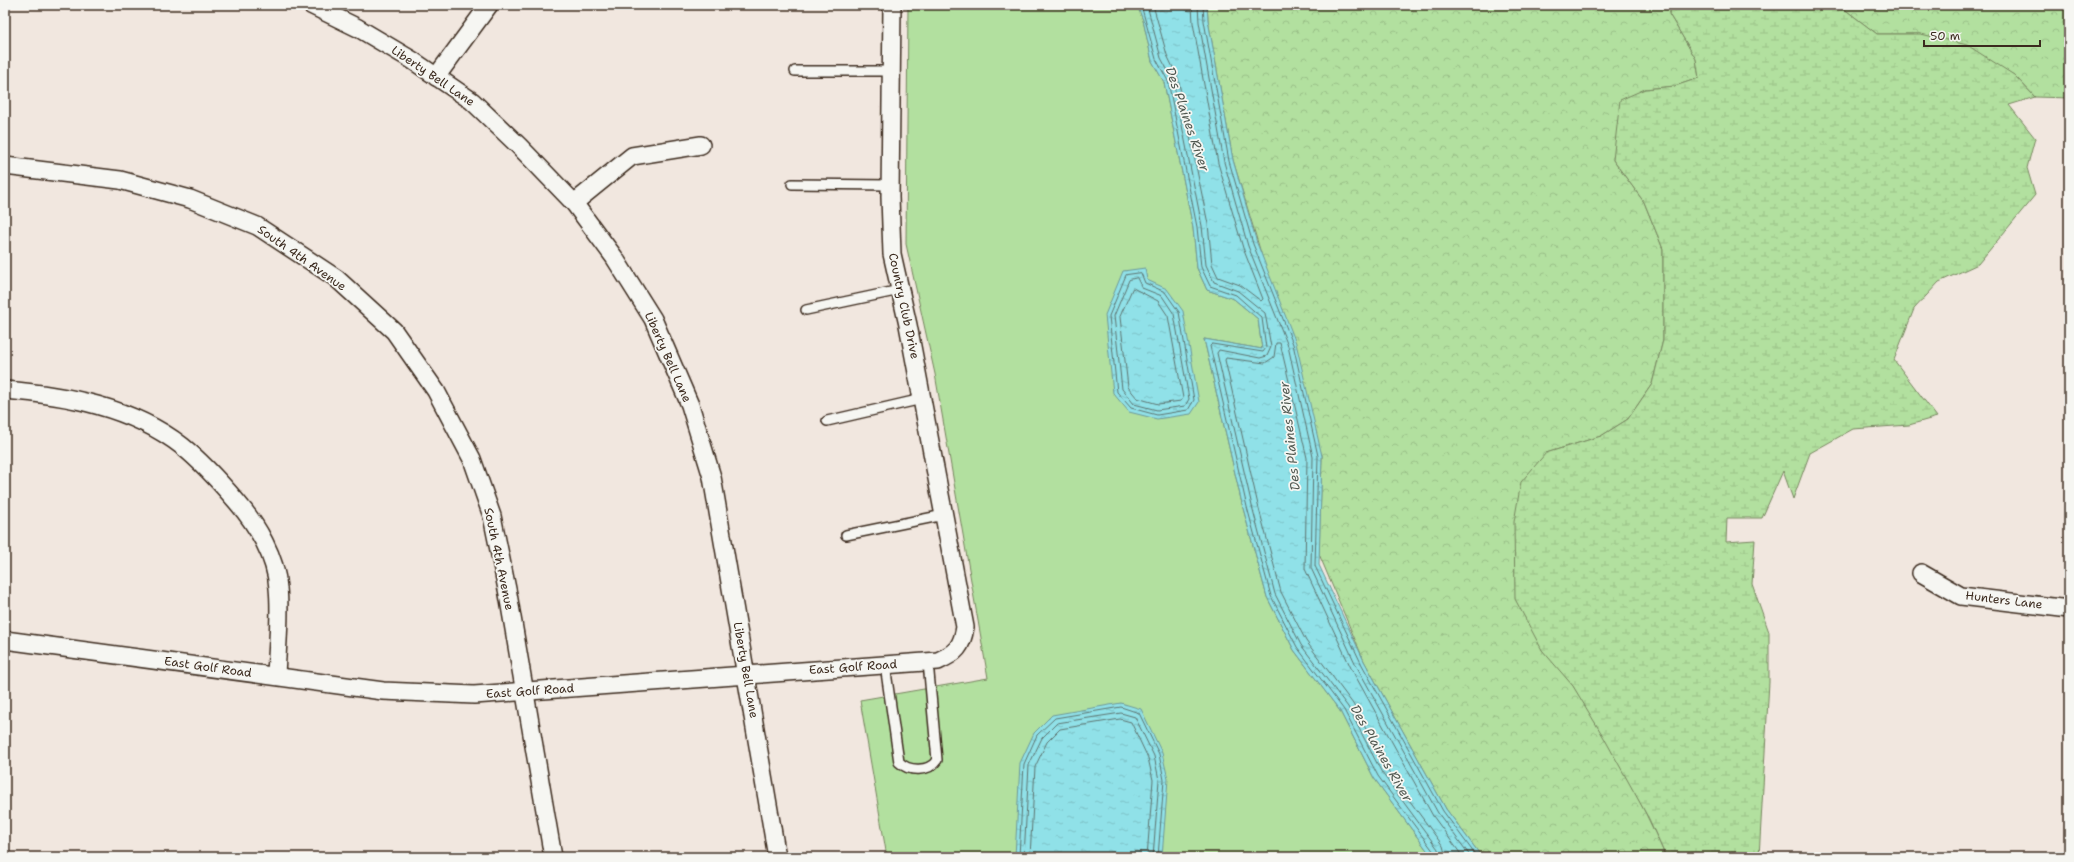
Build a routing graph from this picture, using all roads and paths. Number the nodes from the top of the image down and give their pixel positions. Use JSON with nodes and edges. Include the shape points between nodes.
{"nodes":[{"id":1,"x":311,"y":5,"type":"edge"},
{"id":2,"x":489,"y":5,"type":"edge"},
{"id":3,"x":892,"y":5,"type":"edge"},
{"id":4,"x":795,"y":71,"type":"dead end"},
{"id":5,"x":891,"y":71,"type":"junction"},
{"id":6,"x":436,"y":77,"type":"junction"},
{"id":7,"x":701,"y":145,"type":"dead end"},
{"id":8,"x":5,"y":166,"type":"edge"},
{"id":9,"x":792,"y":184,"type":"dead end"},
{"id":10,"x":890,"y":185,"type":"junction"},
{"id":11,"x":574,"y":203,"type":"junction"},
{"id":12,"x":900,"y":290,"type":"junction"},
{"id":13,"x":806,"y":310,"type":"dead end"},
{"id":14,"x":5,"y":390,"type":"edge"},
{"id":15,"x":922,"y":399,"type":"junction"},
{"id":16,"x":827,"y":421,"type":"dead end"},
{"id":17,"x":944,"y":515,"type":"junction"},
{"id":18,"x":846,"y":535,"type":"dead end"},
{"id":19,"x":952,"y":556,"type":"joint"},
{"id":20,"x":1921,"y":573,"type":"dead end"},
{"id":21,"x":2069,"y":608,"type":"edge"},
{"id":22,"x":5,"y":640,"type":"edge"},
{"id":23,"x":928,"y":662,"type":"junction"},
{"id":24,"x":885,"y":665,"type":"junction"},
{"id":25,"x":747,"y":675,"type":"junction"},
{"id":26,"x":276,"y":676,"type":"junction"},
{"id":27,"x":524,"y":691,"type":"junction"},
{"id":28,"x":553,"y":857,"type":"edge"},
{"id":29,"x":777,"y":857,"type":"edge"}],
"edges":[{"from":1,"to":6,"type":"street","name":"Liberty Bell Lane","via":[[358,28]]},
{"from":2,"to":6,"type":"street"},
{"from":3,"to":5,"type":"street","name":"Country Club Drive"},
{"from":4,"to":5,"type":"lane"},
{"from":5,"to":10,"type":"street","name":"Country Club Drive"},
{"from":6,"to":11,"type":"street","name":"Liberty Bell Lane","via":[[472,101],[520,146]]},
{"from":7,"to":11,"type":"street","via":[[632,156]]},
{"from":8,"to":27,"type":"street","name":"South 4th Avenue","via":[[120,180],[190,199],[258,226],[336,278],[394,331],[436,391],[474,466],[492,516]]},
{"from":9,"to":10,"type":"lane"},
{"from":10,"to":12,"type":"street","name":"Country Club Drive","via":[[892,254]]},
{"from":11,"to":25,"type":"street","name":"Liberty Bell Lane","via":[[614,257],[653,319],[690,405],[712,478]]},
{"from":12,"to":13,"type":"lane"},
{"from":12,"to":15,"type":"street","name":"Country Club Drive"},
{"from":14,"to":26,"type":"street","via":[[44,393],[101,406],[145,423],[181,446],[216,477],[246,513],[269,551],[278,588]]},
{"from":15,"to":16,"type":"lane"},
{"from":15,"to":17,"type":"street","name":"Country Club Drive"},
{"from":17,"to":18,"type":"lane"},
{"from":17,"to":19,"type":"street","name":"Country Club Drive"},
{"from":19,"to":23,"type":"street","name":"East Golf Road","via":[[965,627],[963,640],[958,649],[950,655],[938,661]]},
{"from":20,"to":21,"type":"street","name":"Hunters Lane","via":[[1961,596]]},
{"from":22,"to":26,"type":"street","name":"East Golf Road"},
{"from":23,"to":24,"type":"street","name":"East Golf Road"},
{"from":23,"to":24,"type":"lane","via":[[937,760],[930,767],[922,769],[908,769],[899,762]]},
{"from":24,"to":25,"type":"street","name":"East Golf Road"},
{"from":25,"to":27,"type":"street","name":"East Golf Road"},
{"from":25,"to":29,"type":"street","name":"Liberty Bell Lane"},
{"from":26,"to":27,"type":"street","name":"East Golf Road","via":[[383,691],[474,694]]},
{"from":27,"to":28,"type":"street","name":"South 4th Avenue"}]}
